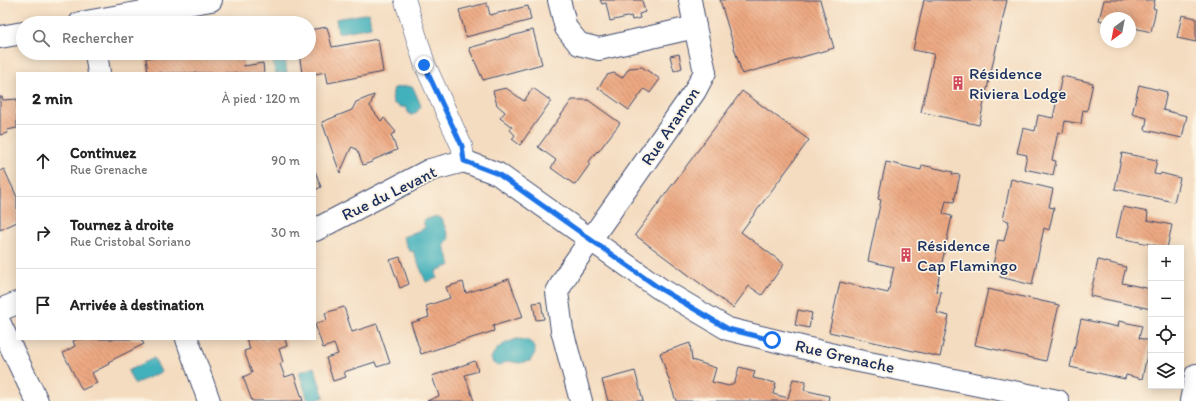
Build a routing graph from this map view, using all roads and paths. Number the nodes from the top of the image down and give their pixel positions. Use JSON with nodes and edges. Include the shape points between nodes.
{"nodes":[{"id":1,"x":211,"y":0,"type":"edge"},
{"id":2,"x":405,"y":0,"type":"edge"},
{"id":3,"x":559,"y":0,"type":"edge"},
{"id":4,"x":690,"y":0,"type":"edge"},
{"id":5,"x":122,"y":16,"type":"edge"},
{"id":6,"x":694,"y":27,"type":"junction"},
{"id":7,"x":16,"y":35,"type":"edge"},
{"id":8,"x":0,"y":38,"type":"edge"},
{"id":9,"x":97,"y":60,"type":"edge"},
{"id":10,"x":99,"y":72,"type":"edge"},
{"id":11,"x":464,"y":161,"type":"junction"},
{"id":12,"x":316,"y":229,"type":"edge"},
{"id":13,"x":591,"y":240,"type":"junction"},
{"id":14,"x":16,"y":303,"type":"edge"},
{"id":15,"x":0,"y":310,"type":"edge"},
{"id":16,"x":0,"y":324,"type":"edge"},
{"id":17,"x":187,"y":340,"type":"edge"},
{"id":18,"x":1196,"y":375,"type":"edge"},
{"id":19,"x":37,"y":401,"type":"edge"},
{"id":20,"x":209,"y":401,"type":"edge"},
{"id":21,"x":582,"y":401,"type":"edge"},
{"id":22,"x":1058,"y":401,"type":"edge"},
{"id":23,"x":1191,"y":401,"type":"edge"}],
"edges":[{"from":1,"to":5,"type":"street"},
{"from":2,"to":11,"type":"street","via":[[424,65],[462,146]]},
{"from":3,"to":6,"type":"street","via":[[566,28],[574,39],[579,44],[599,49]]},
{"from":4,"to":6,"type":"street","name":"Rue Aramon"},
{"from":6,"to":13,"type":"street","name":"Rue Aramon","via":[[705,72],[696,90]]},
{"from":7,"to":8,"type":"street"},
{"from":9,"to":10,"type":"street"},
{"from":11,"to":12,"type":"street","name":"Rue du Levant","via":[[430,170]]},
{"from":11,"to":13,"type":"street","name":"Rue Grenache","via":[[498,174]]},
{"from":13,"to":21,"type":"street","name":"Rue Aramon","via":[[557,292],[562,330]]},
{"from":13,"to":22,"type":"street","name":"Rue Grenache","via":[[659,288],[728,329],[854,360]]},
{"from":14,"to":15,"type":"street"},
{"from":16,"to":19,"type":"street"},
{"from":17,"to":20,"type":"street"},
{"from":18,"to":23,"type":"street"}]}
